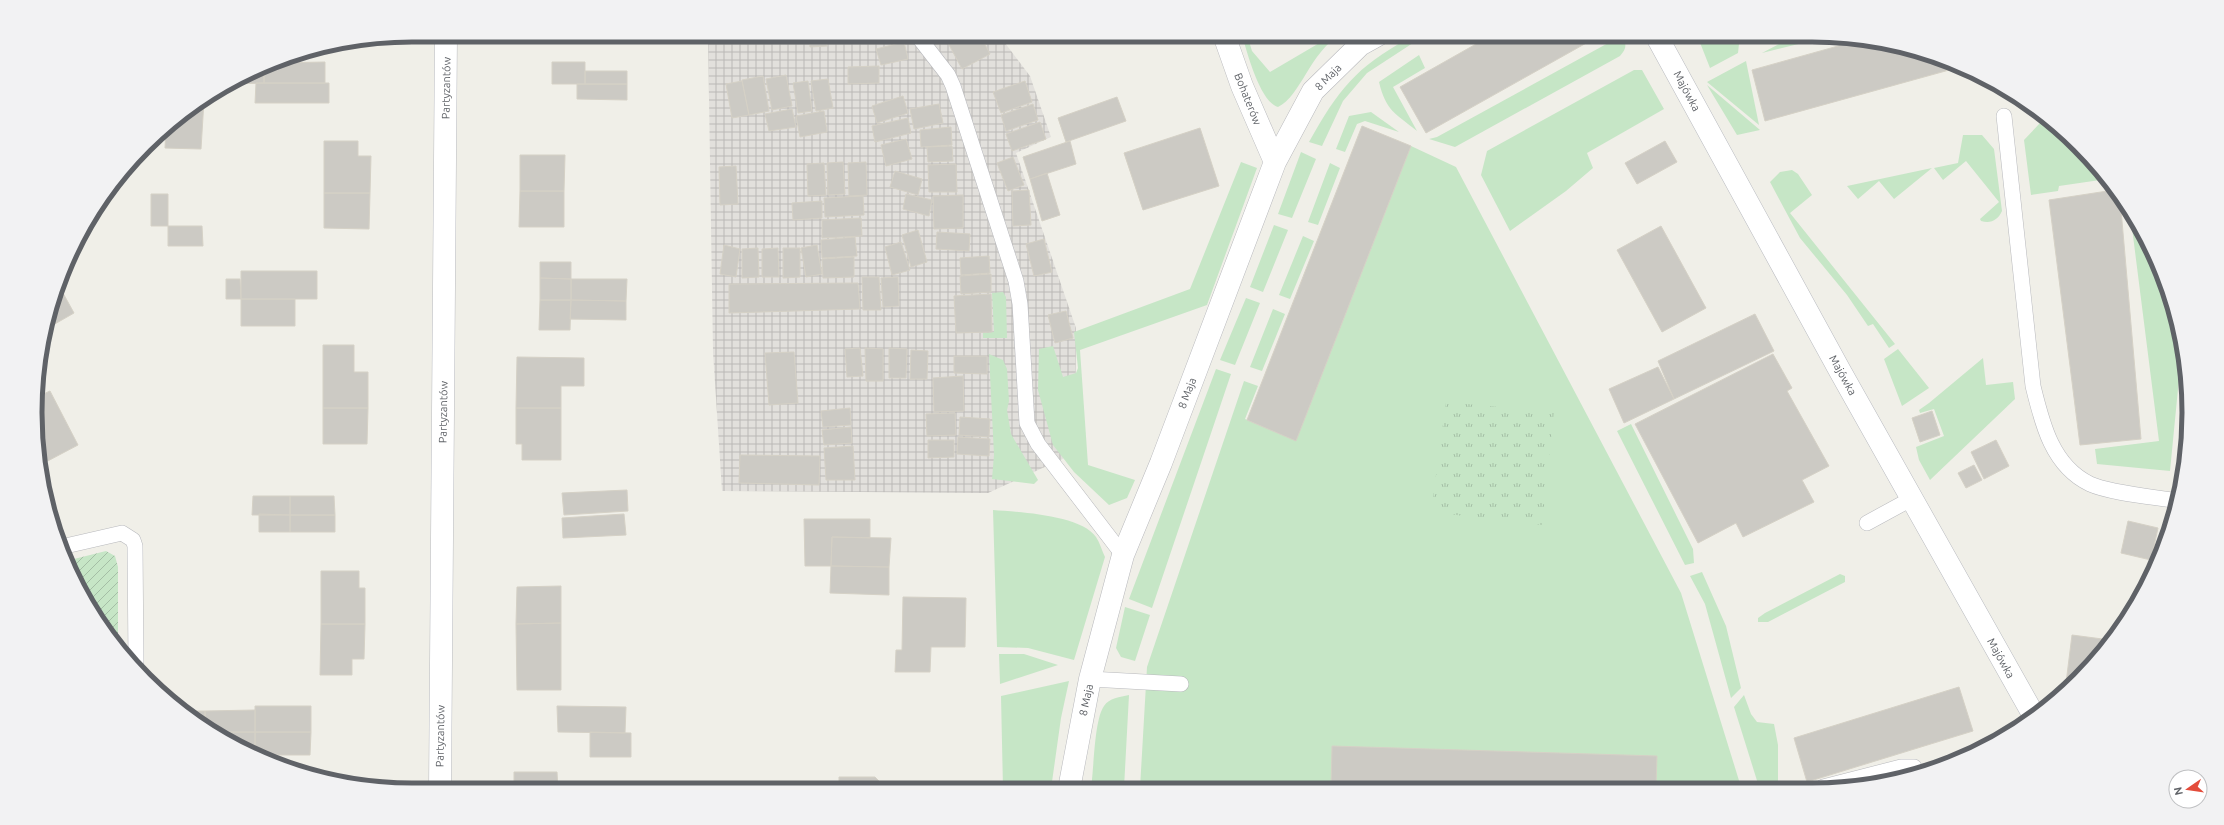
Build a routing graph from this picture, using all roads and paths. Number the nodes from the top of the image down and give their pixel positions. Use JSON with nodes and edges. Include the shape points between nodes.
{"nodes":[{"id":1,"x":446,"y":42,"type":"edge"},
{"id":2,"x":922,"y":42,"type":"edge"},
{"id":3,"x":1226,"y":42,"type":"edge"},
{"id":4,"x":1364,"y":42,"type":"edge"},
{"id":5,"x":1660,"y":42,"type":"edge"},
{"id":6,"x":2004,"y":116,"type":"dead end"},
{"id":7,"x":1274,"y":162,"type":"junction"},
{"id":8,"x":1911,"y":499,"type":"junction"},
{"id":9,"x":2171,"y":500,"type":"edge"},
{"id":10,"x":1867,"y":523,"type":"dead end"},
{"id":11,"x":67,"y":546,"type":"edge"},
{"id":12,"x":1122,"y":555,"type":"junction"},
{"id":13,"x":136,"y":659,"type":"edge"},
{"id":14,"x":1090,"y":678,"type":"junction"},
{"id":15,"x":1181,"y":684,"type":"dead end"},
{"id":16,"x":2031,"y":710,"type":"edge"},
{"id":17,"x":1914,"y":768,"type":"edge"},
{"id":18,"x":1846,"y":781,"type":"edge"},
{"id":19,"x":440,"y":783,"type":"edge"},
{"id":20,"x":1070,"y":783,"type":"edge"}],
"edges":[{"from":1,"to":19,"type":"street","name":"Partyzantów"},
{"from":2,"to":12,"type":"lane","via":[[948,75],[953,86],[1016,281],[1029,428],[1038,444]]},
{"from":3,"to":7,"type":"street","name":"Bohaterów"},
{"from":4,"to":7,"type":"street","name":"8 Maja","via":[[1313,91]]},
{"from":5,"to":8,"type":"street","name":"Majówka"},
{"from":6,"to":9,"type":"lane","via":[[2033,386],[2044,430],[2063,464],[2090,484]]},
{"from":7,"to":12,"type":"street","name":"8 Maja","via":[[1161,463]]},
{"from":8,"to":10,"type":"lane"},
{"from":8,"to":16,"type":"street","name":"Majówka"},
{"from":11,"to":13,"type":"lane","via":[[122,533],[133,540]]},
{"from":12,"to":14,"type":"street","name":"8 Maja"},
{"from":14,"to":15,"type":"lane"},
{"from":14,"to":20,"type":"street","name":"8 Maja"},
{"from":17,"to":18,"type":"lane","via":[[1901,767]]}]}
